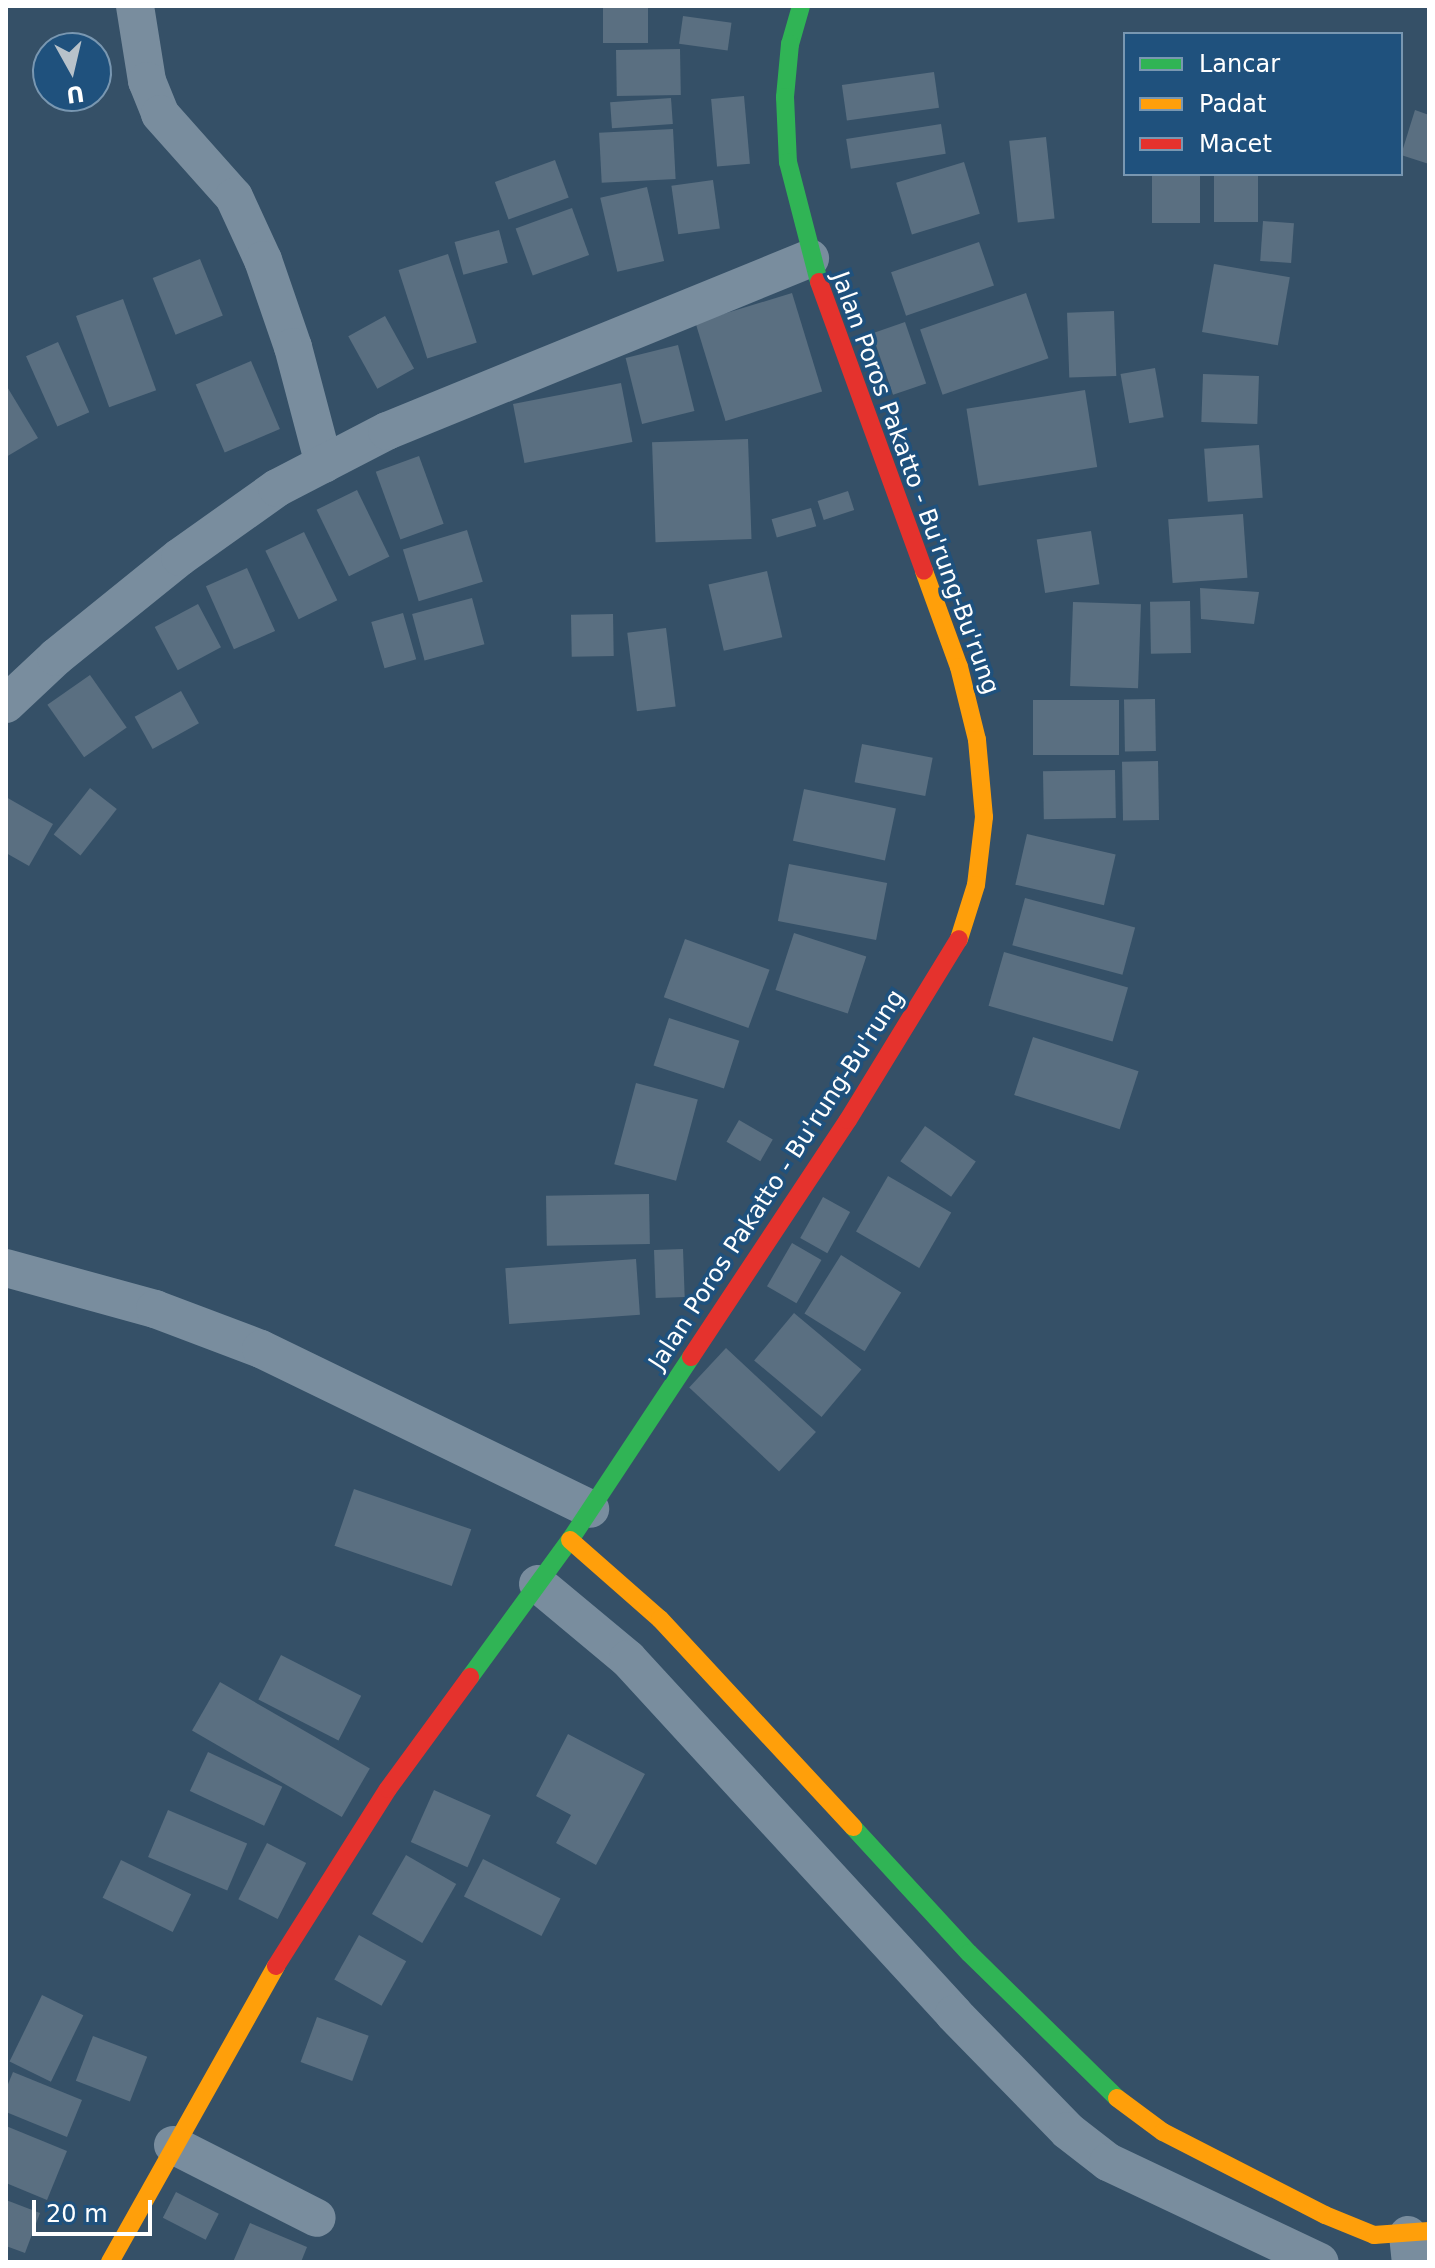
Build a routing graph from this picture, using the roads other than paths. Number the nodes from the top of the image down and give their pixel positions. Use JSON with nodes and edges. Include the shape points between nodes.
{"nodes":[{"id":1,"x":135,"y":6,"type":"edge"},
{"id":2,"x":801,"y":6,"type":"edge"},
{"id":3,"x":810,"y":258,"type":"junction"},
{"id":4,"x":324,"y":464,"type":"junction"},
{"id":5,"x":6,"y":704,"type":"edge"},
{"id":6,"x":6,"y":1268,"type":"edge"},
{"id":7,"x":580,"y":1524,"type":"junction"},
{"id":8,"x":538,"y":1584,"type":"junction"},
{"id":9,"x":660,"y":1619,"type":"junction"},
{"id":10,"x":628,"y":1659,"type":"junction"},
{"id":11,"x":785,"y":1755,"type":"junction"},
{"id":12,"x":751,"y":1791,"type":"junction"},
{"id":13,"x":173,"y":2145,"type":"junction"},
{"id":14,"x":317,"y":2218,"type":"dead end"},
{"id":15,"x":1416,"y":2243,"type":"edge"},
{"id":16,"x":110,"y":2262,"type":"edge"},
{"id":17,"x":1320,"y":2262,"type":"edge"}],
"edges":[{"from":1,"to":4,"type":"street","via":[[147,81],[160,114],[234,197],[263,260]]},
{"from":2,"to":3,"type":"main road","name":"Jalan Poros Pakatto - Bu'rung-Bu'rung","via":[[790,44],[785,97],[788,162]]},
{"from":3,"to":4,"type":"street","via":[[387,431]]},
{"from":3,"to":7,"type":"main road","name":"Jalan Poros Pakatto - Bu'rung-Bu'rung","via":[[959,667],[981,776],[984,817],[976,885],[962,934],[934,985]]},
{"from":4,"to":5,"type":"street","via":[[277,488],[180,557]]},
{"from":6,"to":7,"type":"street","via":[[155,1309],[261,1349]]},
{"from":7,"to":8,"type":"main road","name":"Jalan Poros Pakatto - Bu'rung-Bu'rung"},
{"from":7,"to":9,"type":"main road"},
{"from":8,"to":10,"type":"street"},
{"from":8,"to":13,"type":"main road","name":"Jalan Poros Pakatto - Bu'rung-Bu'rung","via":[[388,1789],[302,1921]]},
{"from":9,"to":10,"type":"street"},
{"from":9,"to":11,"type":"main road"},
{"from":10,"to":12,"type":"street"},
{"from":11,"to":12,"type":"street"},
{"from":11,"to":15,"type":"main road","via":[[969,1953],[1112,2094],[1176,2139],[1325,2215],[1374,2235]]},
{"from":12,"to":17,"type":"street","via":[[1068,2131],[1108,2162]]},
{"from":13,"to":14,"type":"street"},
{"from":13,"to":16,"type":"main road","name":"Jalan Poros Pakatto - Bu'rung-Bu'rung"}]}
